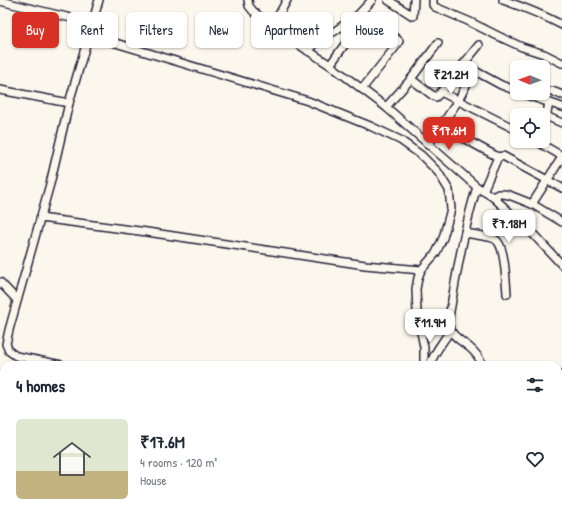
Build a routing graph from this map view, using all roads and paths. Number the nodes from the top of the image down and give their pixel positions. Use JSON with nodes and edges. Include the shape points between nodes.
{"nodes":[{"id":1,"x":100,"y":0,"type":"edge"},
{"id":2,"x":248,"y":0,"type":"edge"},
{"id":3,"x":287,"y":0,"type":"edge"},
{"id":4,"x":372,"y":0,"type":"edge"},
{"id":5,"x":388,"y":0,"type":"edge"},
{"id":6,"x":414,"y":0,"type":"edge"},
{"id":7,"x":433,"y":0,"type":"edge"},
{"id":8,"x":503,"y":0,"type":"edge"},
{"id":9,"x":0,"y":2,"type":"edge"},
{"id":10,"x":96,"y":12,"type":"edge"},
{"id":11,"x":254,"y":12,"type":"edge"},
{"id":12,"x":280,"y":12,"type":"edge"},
{"id":13,"x":67,"y":17,"type":"edge"},
{"id":14,"x":562,"y":25,"type":"edge"},
{"id":15,"x":438,"y":43,"type":"dead end"},
{"id":16,"x":118,"y":44,"type":"edge"},
{"id":17,"x":479,"y":45,"type":"dead end"},
{"id":18,"x":85,"y":48,"type":"edge"},
{"id":19,"x":304,"y":48,"type":"edge"},
{"id":20,"x":308,"y":51,"type":"junction"},
{"id":21,"x":562,"y":63,"type":"edge"},
{"id":22,"x":330,"y":65,"type":"junction"},
{"id":23,"x":411,"y":79,"type":"junction"},
{"id":24,"x":510,"y":88,"type":"edge"},
{"id":25,"x":362,"y":89,"type":"junction"},
{"id":26,"x":0,"y":90,"type":"edge"},
{"id":27,"x":552,"y":91,"type":"dead end"},
{"id":28,"x":441,"y":92,"type":"junction"},
{"id":29,"x":562,"y":95,"type":"edge"},
{"id":30,"x":541,"y":100,"type":"edge"},
{"id":31,"x":458,"y":101,"type":"junction"},
{"id":32,"x":69,"y":103,"type":"junction"},
{"id":33,"x":549,"y":103,"type":"junction"},
{"id":34,"x":386,"y":107,"type":"junction"},
{"id":35,"x":562,"y":107,"type":"edge"},
{"id":36,"x":562,"y":123,"type":"edge"},
{"id":37,"x":441,"y":126,"type":"junction"},
{"id":38,"x":510,"y":127,"type":"edge"},
{"id":39,"x":428,"y":145,"type":"junction"},
{"id":40,"x":548,"y":148,"type":"edge"},
{"id":41,"x":562,"y":156,"type":"edge"},
{"id":42,"x":498,"y":157,"type":"junction"},
{"id":43,"x":548,"y":181,"type":"junction"},
{"id":44,"x":562,"y":188,"type":"edge"},
{"id":45,"x":480,"y":189,"type":"junction"},
{"id":46,"x":493,"y":197,"type":"junction"},
{"id":47,"x":532,"y":204,"type":"junction"},
{"id":48,"x":40,"y":218,"type":"junction"},
{"id":49,"x":562,"y":222,"type":"edge"},
{"id":50,"x":465,"y":233,"type":"junction"},
{"id":51,"x":562,"y":265,"type":"edge"},
{"id":52,"x":421,"y":270,"type":"junction"},
{"id":53,"x":0,"y":282,"type":"edge"},
{"id":54,"x":507,"y":294,"type":"dead end"},
{"id":55,"x":18,"y":300,"type":"junction"},
{"id":56,"x":450,"y":331,"type":"junction"},
{"id":57,"x":42,"y":361,"type":"edge"},
{"id":58,"x":424,"y":361,"type":"edge"},
{"id":59,"x":431,"y":361,"type":"edge"},
{"id":60,"x":480,"y":361,"type":"edge"}],
"edges":[{"from":1,"to":10,"type":"street"},
{"from":2,"to":11,"type":"street"},
{"from":3,"to":12,"type":"street"},
{"from":4,"to":20,"type":"street","via":[[358,14],[321,38]]},
{"from":5,"to":6,"type":"street","via":[[413,16]]},
{"from":7,"to":21,"type":"street","via":[[435,7]]},
{"from":8,"to":14,"type":"street"},
{"from":9,"to":13,"type":"street"},
{"from":15,"to":23,"type":"street"},
{"from":16,"to":52,"type":"street","via":[[308,101],[400,140],[421,155],[438,172],[449,190],[451,209],[436,253]]},
{"from":17,"to":28,"type":"street"},
{"from":18,"to":32,"type":"street"},
{"from":19,"to":20,"type":"street"},
{"from":20,"to":22,"type":"street"},
{"from":22,"to":25,"type":"street"},
{"from":22,"to":25,"type":"street","via":[[363,19],[382,28],[399,41]]},
{"from":23,"to":28,"type":"street","via":[[436,97]]},
{"from":23,"to":34,"type":"street"},
{"from":24,"to":31,"type":"street","via":[[475,71]]},
{"from":25,"to":34,"type":"street"},
{"from":26,"to":32,"type":"street"},
{"from":27,"to":29,"type":"street"},
{"from":28,"to":31,"type":"street"},
{"from":30,"to":33,"type":"street"},
{"from":31,"to":37,"type":"street"},
{"from":31,"to":38,"type":"street"},
{"from":32,"to":48,"type":"street"},
{"from":33,"to":35,"type":"street"},
{"from":33,"to":36,"type":"street","via":[[548,117]]},
{"from":34,"to":39,"type":"street"},
{"from":37,"to":39,"type":"street"},
{"from":37,"to":42,"type":"street"},
{"from":39,"to":45,"type":"street"},
{"from":40,"to":41,"type":"street"},
{"from":41,"to":43,"type":"street"},
{"from":42,"to":43,"type":"street","via":[[506,157]]},
{"from":42,"to":45,"type":"street"},
{"from":43,"to":44,"type":"street"},
{"from":43,"to":47,"type":"street"},
{"from":45,"to":46,"type":"street"},
{"from":45,"to":50,"type":"street","via":[[471,206]]},
{"from":46,"to":47,"type":"street","via":[[498,194],[509,195]]},
{"from":46,"to":51,"type":"street"},
{"from":47,"to":49,"type":"street"},
{"from":48,"to":52,"type":"street","via":[[365,265]]},
{"from":48,"to":55,"type":"street"},
{"from":50,"to":54,"type":"street","via":[[494,238],[497,241],[502,252]]},
{"from":50,"to":56,"type":"street","via":[[448,323]]},
{"from":52,"to":58,"type":"street","via":[[416,300]]},
{"from":53,"to":55,"type":"street"},
{"from":55,"to":57,"type":"street","via":[[6,344],[9,351],[16,356]]},
{"from":56,"to":59,"type":"street"},
{"from":56,"to":60,"type":"street","via":[[476,353]]}]}
